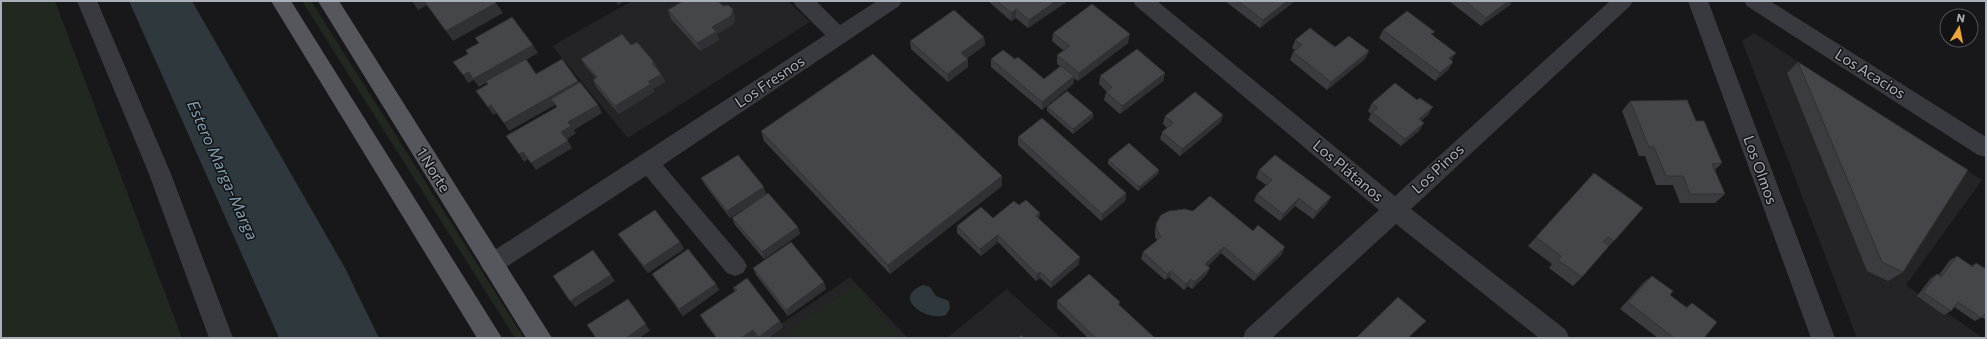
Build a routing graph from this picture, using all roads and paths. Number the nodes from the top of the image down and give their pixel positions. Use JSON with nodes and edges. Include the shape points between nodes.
{"nodes":[{"id":1,"x":87,"y":1,"type":"edge"},
{"id":2,"x":281,"y":1,"type":"edge"},
{"id":3,"x":328,"y":1,"type":"edge"},
{"id":4,"x":803,"y":1,"type":"edge"},
{"id":5,"x":892,"y":1,"type":"edge"},
{"id":6,"x":1143,"y":1,"type":"edge"},
{"id":7,"x":1623,"y":1,"type":"edge"},
{"id":8,"x":1698,"y":1,"type":"edge"},
{"id":9,"x":1754,"y":1,"type":"edge"},
{"id":10,"x":839,"y":36,"type":"junction"},
{"id":11,"x":1986,"y":148,"type":"edge"},
{"id":12,"x":648,"y":164,"type":"junction"},
{"id":13,"x":1394,"y":210,"type":"junction"},
{"id":14,"x":492,"y":264,"type":"junction"},
{"id":15,"x":735,"y":266,"type":"dead end"},
{"id":16,"x":221,"y":338,"type":"edge"},
{"id":17,"x":490,"y":338,"type":"edge"},
{"id":18,"x":540,"y":338,"type":"edge"},
{"id":19,"x":1255,"y":338,"type":"edge"},
{"id":20,"x":1557,"y":338,"type":"edge"},
{"id":21,"x":1823,"y":338,"type":"edge"}],
"edges":[{"from":1,"to":16,"type":"street","via":[[160,174]]},
{"from":2,"to":17,"type":"main road"},
{"from":3,"to":14,"type":"main road","name":"1 Norte"},
{"from":4,"to":10,"type":"street"},
{"from":5,"to":10,"type":"street","name":"Los Fresnos"},
{"from":6,"to":13,"type":"street","name":"Los Plátanos"},
{"from":7,"to":13,"type":"street","name":"Los Pinos"},
{"from":8,"to":21,"type":"street","name":"Los Olmos"},
{"from":9,"to":11,"type":"street","name":"Los Acacios"},
{"from":10,"to":12,"type":"street","name":"Los Fresnos"},
{"from":12,"to":14,"type":"street","name":"Los Fresnos"},
{"from":12,"to":15,"type":"street"},
{"from":13,"to":19,"type":"street","name":"Los Pinos"},
{"from":13,"to":20,"type":"street","name":"Los Plátanos"},
{"from":14,"to":18,"type":"main road","name":"1 Norte"}]}
